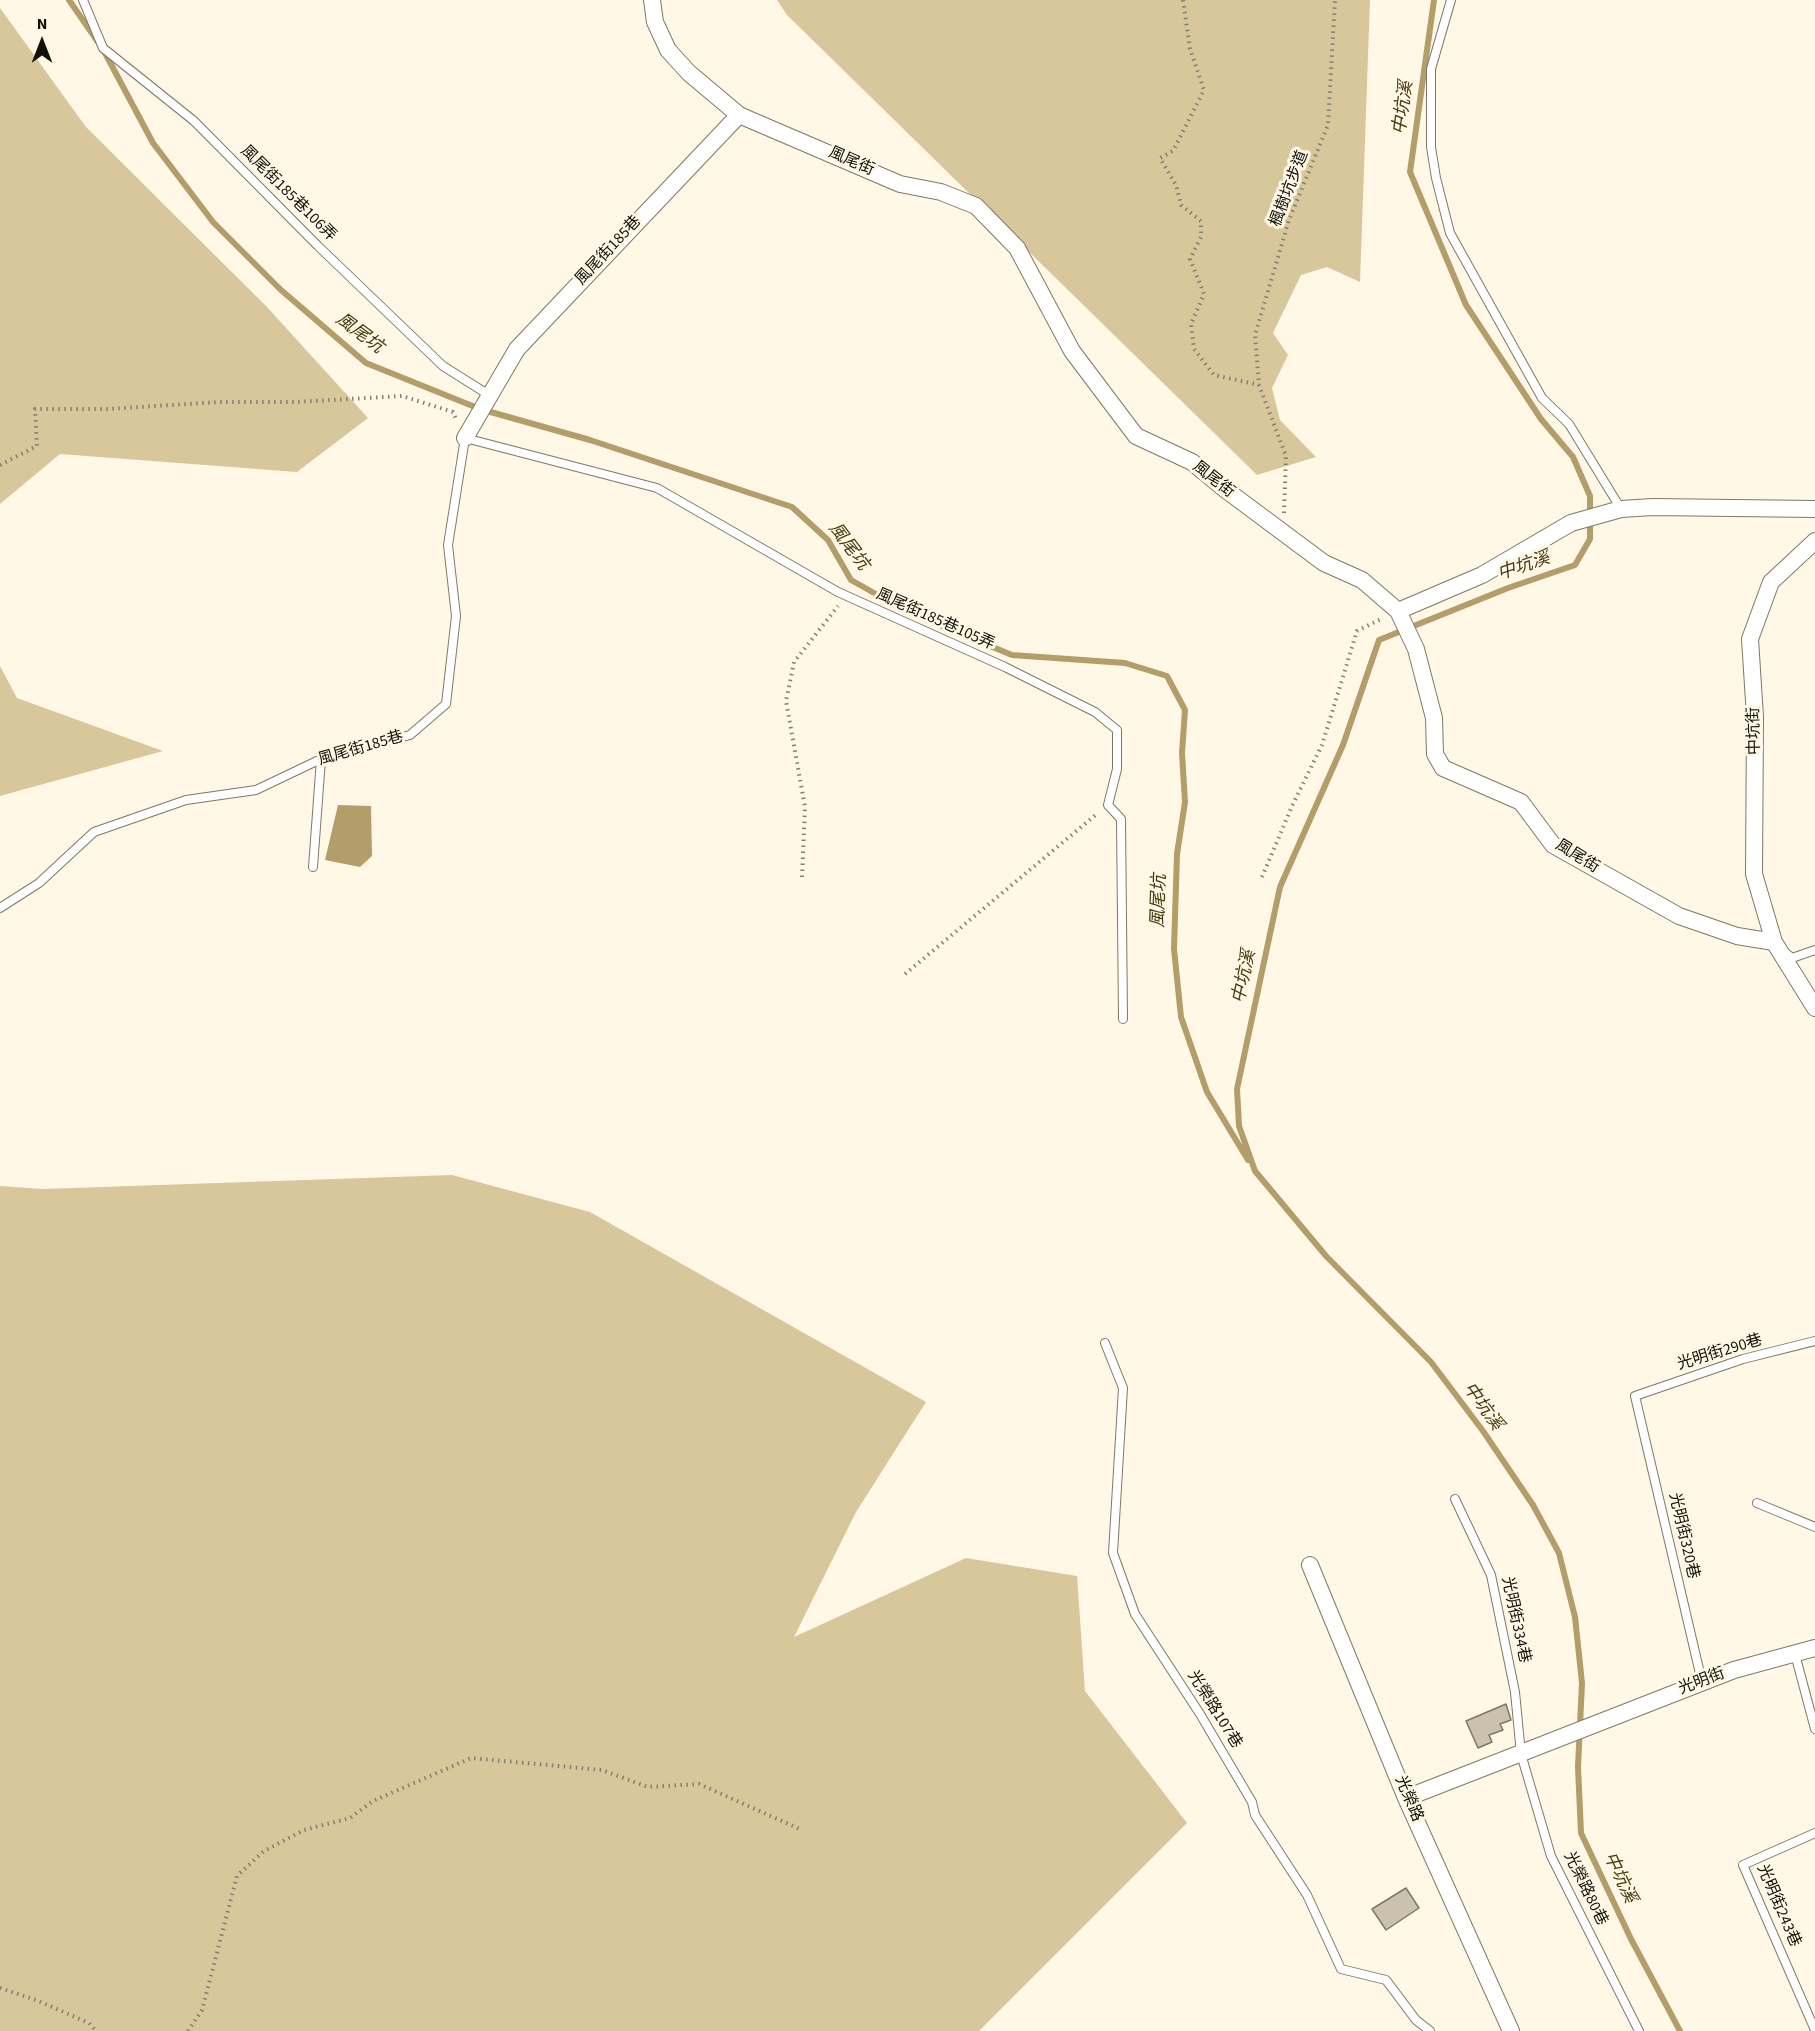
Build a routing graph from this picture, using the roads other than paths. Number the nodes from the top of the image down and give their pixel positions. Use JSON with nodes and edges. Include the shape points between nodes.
{"nodes":[{"id":1,"x":83,"y":0,"type":"edge"},
{"id":2,"x":652,"y":0,"type":"edge"},
{"id":3,"x":1451,"y":0,"type":"edge"},
{"id":4,"x":739,"y":115,"type":"junction"},
{"id":5,"x":489,"y":395,"type":"junction"},
{"id":6,"x":465,"y":438,"type":"junction"},
{"id":7,"x":1621,"y":509,"type":"junction"},
{"id":8,"x":1815,"y":509,"type":"edge"},
{"id":9,"x":1815,"y":541,"type":"edge"},
{"id":10,"x":1398,"y":611,"type":"junction"},
{"id":11,"x":321,"y":759,"type":"junction"},
{"id":12,"x":313,"y":867,"type":"dead end"},
{"id":13,"x":0,"y":908,"type":"edge"},
{"id":14,"x":1774,"y":942,"type":"junction"},
{"id":15,"x":1815,"y":950,"type":"edge"},
{"id":16,"x":1815,"y":1008,"type":"edge"},
{"id":17,"x":1123,"y":1019,"type":"dead end"},
{"id":18,"x":1815,"y":1341,"type":"edge"},
{"id":19,"x":1105,"y":1343,"type":"dead end"},
{"id":20,"x":1635,"y":1396,"type":"joint"},
{"id":21,"x":1455,"y":1499,"type":"dead end"},
{"id":22,"x":1757,"y":1503,"type":"dead end"},
{"id":23,"x":1815,"y":1527,"type":"edge"},
{"id":24,"x":1310,"y":1565,"type":"dead end"},
{"id":25,"x":1815,"y":1648,"type":"edge"},
{"id":26,"x":1795,"y":1654,"type":"junction"},
{"id":27,"x":1702,"y":1682,"type":"junction"},
{"id":28,"x":1815,"y":1729,"type":"edge"},
{"id":29,"x":1521,"y":1754,"type":"junction"},
{"id":30,"x":1407,"y":1798,"type":"junction"},
{"id":31,"x":1815,"y":1833,"type":"edge"},
{"id":32,"x":1815,"y":2030,"type":"edge"},
{"id":33,"x":1430,"y":2031,"type":"edge"},
{"id":34,"x":1511,"y":2031,"type":"edge"},
{"id":35,"x":1639,"y":2031,"type":"edge"}],
"edges":[{"from":1,"to":5,"type":"lane","name":"風尾街185巷106弄","via":[[103,48],[194,121],[442,366]]},
{"from":2,"to":4,"type":"street","name":"風尾街","via":[[668,50]]},
{"from":3,"to":7,"type":"lane","via":[[1431,69],[1431,147],[1450,233],[1542,398],[1569,424]]},
{"from":4,"to":5,"type":"street","name":"風尾街185巷","via":[[517,349]]},
{"from":4,"to":10,"type":"street","name":"風尾街","via":[[900,184],[941,192],[976,206],[1017,248],[1072,351],[1136,436],[1192,462],[1324,563],[1362,580]]},
{"from":5,"to":6,"type":"street","name":"風尾街185巷"},
{"from":6,"to":11,"type":"lane","name":"風尾街185巷","via":[[448,544],[456,616],[446,705],[410,735]]},
{"from":6,"to":17,"type":"lane","name":"風尾街185巷105弄","via":[[657,488],[846,596],[1095,712],[1116,730],[1117,769],[1108,805],[1121,819]]},
{"from":7,"to":8,"type":"street"},
{"from":7,"to":10,"type":"street","via":[[1571,523],[1482,575]]},
{"from":9,"to":14,"type":"street","name":"中坑街","via":[[1771,582],[1750,639],[1755,717],[1754,874]]},
{"from":10,"to":14,"type":"street","name":"風尾街","via":[[1416,649],[1434,718],[1435,754],[1443,768],[1521,802],[1553,845],[1679,916],[1737,936]]},
{"from":11,"to":12,"type":"lane"},
{"from":11,"to":13,"type":"lane","name":"風尾街185巷","via":[[256,790],[186,800],[94,832],[39,883]]},
{"from":14,"to":15,"type":"lane","via":[[1792,958]]},
{"from":14,"to":16,"type":"street","name":"中坑街"},
{"from":18,"to":20,"type":"lane","name":"光明街290巷","via":[[1743,1359]]},
{"from":19,"to":33,"type":"lane","name":"光榮路107巷","via":[[1122,1388],[1113,1553],[1136,1614],[1307,1895],[1341,1969],[1386,1980],[1416,2020]]},
{"from":20,"to":27,"type":"lane","name":"光明街320巷"},
{"from":21,"to":29,"type":"lane","name":"光明街334巷","via":[[1491,1575],[1515,1692]]},
{"from":22,"to":23,"type":"lane"},
{"from":24,"to":30,"type":"street","name":"光榮路"},
{"from":25,"to":26,"type":"street","name":"光明街"},
{"from":26,"to":27,"type":"street","name":"光明街"},
{"from":26,"to":28,"type":"lane"},
{"from":27,"to":29,"type":"street","name":"光明街"},
{"from":29,"to":30,"type":"street"},
{"from":29,"to":35,"type":"lane","name":"光榮路80巷","via":[[1551,1856]]},
{"from":30,"to":34,"type":"street","name":"光榮路"},
{"from":31,"to":32,"type":"lane","name":"光明街243巷","via":[[1743,1865]]}]}
